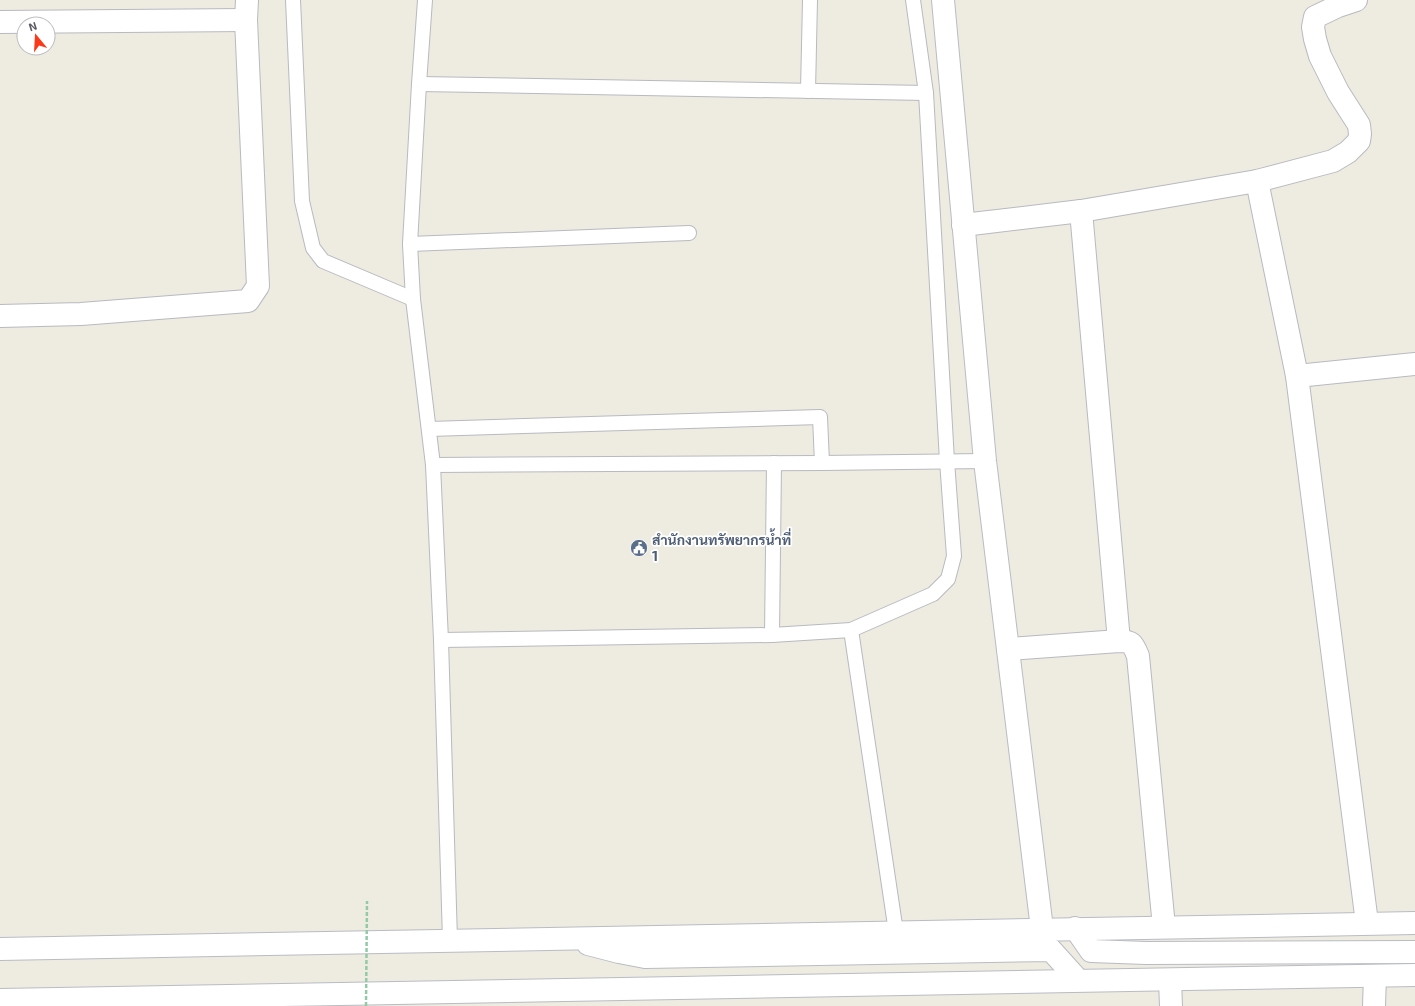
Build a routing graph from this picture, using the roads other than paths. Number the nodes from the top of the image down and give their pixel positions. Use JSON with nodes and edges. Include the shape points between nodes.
{"nodes":[{"id":1,"x":293,"y":0,"type":"edge"},
{"id":2,"x":425,"y":0,"type":"edge"},
{"id":3,"x":810,"y":0,"type":"edge"},
{"id":4,"x":913,"y":0,"type":"edge"},
{"id":5,"x":943,"y":0,"type":"edge"},
{"id":6,"x":1356,"y":0,"type":"edge"},
{"id":7,"x":247,"y":10,"type":"edge"},
{"id":8,"x":0,"y":22,"type":"edge"},
{"id":9,"x":419,"y":84,"type":"junction"},
{"id":10,"x":808,"y":91,"type":"junction"},
{"id":11,"x":926,"y":93,"type":"junction"},
{"id":12,"x":1257,"y":181,"type":"junction"},
{"id":13,"x":1081,"y":211,"type":"junction"},
{"id":14,"x":963,"y":225,"type":"junction"},
{"id":15,"x":689,"y":233,"type":"dead end"},
{"id":16,"x":410,"y":244,"type":"junction"},
{"id":17,"x":413,"y":299,"type":"junction"},
{"id":18,"x":0,"y":316,"type":"edge"},
{"id":19,"x":1415,"y":364,"type":"edge"},
{"id":20,"x":1297,"y":376,"type":"junction"},
{"id":21,"x":428,"y":429,"type":"junction"},
{"id":22,"x":947,"y":461,"type":"junction"},
{"id":23,"x":985,"y":461,"type":"junction"},
{"id":24,"x":774,"y":463,"type":"junction"},
{"id":25,"x":822,"y":463,"type":"junction"},
{"id":26,"x":433,"y":465,"type":"junction"},
{"id":27,"x":851,"y":630,"type":"junction"},
{"id":28,"x":772,"y":635,"type":"junction"},
{"id":29,"x":441,"y":640,"type":"junction"},
{"id":30,"x":1119,"y":641,"type":"junction"},
{"id":31,"x":1008,"y":649,"type":"junction"},
{"id":32,"x":1367,"y":923,"type":"junction"},
{"id":33,"x":1415,"y":923,"type":"edge"},
{"id":34,"x":1164,"y":927,"type":"junction"},
{"id":35,"x":1075,"y":928,"type":"junction"},
{"id":36,"x":1042,"y":929,"type":"junction"},
{"id":37,"x":896,"y":932,"type":"junction"},
{"id":38,"x":562,"y":938,"type":"junction"},
{"id":39,"x":450,"y":940,"type":"junction"},
{"id":40,"x":0,"y":949,"type":"edge"},
{"id":41,"x":1415,"y":952,"type":"edge"},
{"id":42,"x":1415,"y":975,"type":"edge"},
{"id":43,"x":1375,"y":976,"type":"junction"},
{"id":44,"x":1078,"y":980,"type":"junction"},
{"id":45,"x":1170,"y":980,"type":"junction"},
{"id":46,"x":0,"y":1000,"type":"edge"},
{"id":47,"x":230,"y":1001,"type":"edge"},
{"id":48,"x":284,"y":1001,"type":"edge"},
{"id":49,"x":1171,"y":1006,"type":"edge"},
{"id":50,"x":1374,"y":1006,"type":"edge"}],
"edges":[{"from":1,"to":17,"type":"lane","via":[[302,201],[314,248],[323,261]]},
{"from":2,"to":9,"type":"lane"},
{"from":3,"to":10,"type":"lane"},
{"from":4,"to":11,"type":"lane"},
{"from":5,"to":14,"type":"street"},
{"from":6,"to":12,"type":"street","via":[[1315,17],[1313,27],[1320,56],[1328,74],[1359,125],[1359,141],[1348,152],[1333,161]]},
{"from":7,"to":8,"type":"street"},
{"from":7,"to":18,"type":"street","via":[[258,286],[248,301],[80,314]]},
{"from":9,"to":10,"type":"lane"},
{"from":9,"to":16,"type":"lane"},
{"from":10,"to":11,"type":"lane"},
{"from":11,"to":22,"type":"lane"},
{"from":12,"to":13,"type":"street"},
{"from":12,"to":20,"type":"street"},
{"from":13,"to":14,"type":"street"},
{"from":13,"to":30,"type":"street"},
{"from":14,"to":23,"type":"street"},
{"from":15,"to":16,"type":"lane"},
{"from":16,"to":17,"type":"lane"},
{"from":17,"to":21,"type":"lane"},
{"from":19,"to":20,"type":"street"},
{"from":20,"to":32,"type":"street"},
{"from":21,"to":25,"type":"lane","via":[[820,417]]},
{"from":21,"to":26,"type":"lane"},
{"from":22,"to":23,"type":"lane"},
{"from":22,"to":25,"type":"lane"},
{"from":22,"to":27,"type":"lane","via":[[954,556],[948,579],[933,594]]},
{"from":23,"to":31,"type":"street"},
{"from":24,"to":25,"type":"lane"},
{"from":24,"to":26,"type":"lane"},
{"from":24,"to":28,"type":"lane"},
{"from":26,"to":29,"type":"lane"},
{"from":27,"to":28,"type":"lane"},
{"from":27,"to":37,"type":"lane"},
{"from":28,"to":29,"type":"lane"},
{"from":29,"to":39,"type":"lane"},
{"from":30,"to":31,"type":"street"},
{"from":30,"to":34,"type":"street","via":[[1128,641],[1138,656]]},
{"from":31,"to":36,"type":"street"},
{"from":32,"to":33,"type":"street"},
{"from":32,"to":34,"type":"street"},
{"from":34,"to":35,"type":"street"},
{"from":35,"to":36,"type":"street"},
{"from":35,"to":41,"type":"street","via":[[1090,951]]},
{"from":36,"to":37,"type":"street"},
{"from":37,"to":38,"type":"street"},
{"from":38,"to":39,"type":"street"},
{"from":38,"to":44,"type":"street","via":[[645,957],[1051,950]]},
{"from":39,"to":40,"type":"street"},
{"from":42,"to":43,"type":"street"},
{"from":43,"to":45,"type":"street"},
{"from":43,"to":50,"type":"street"},
{"from":44,"to":45,"type":"street"},
{"from":44,"to":48,"type":"street"},
{"from":45,"to":49,"type":"street"},
{"from":46,"to":47,"type":"street"},
{"from":47,"to":48,"type":"street"}]}
